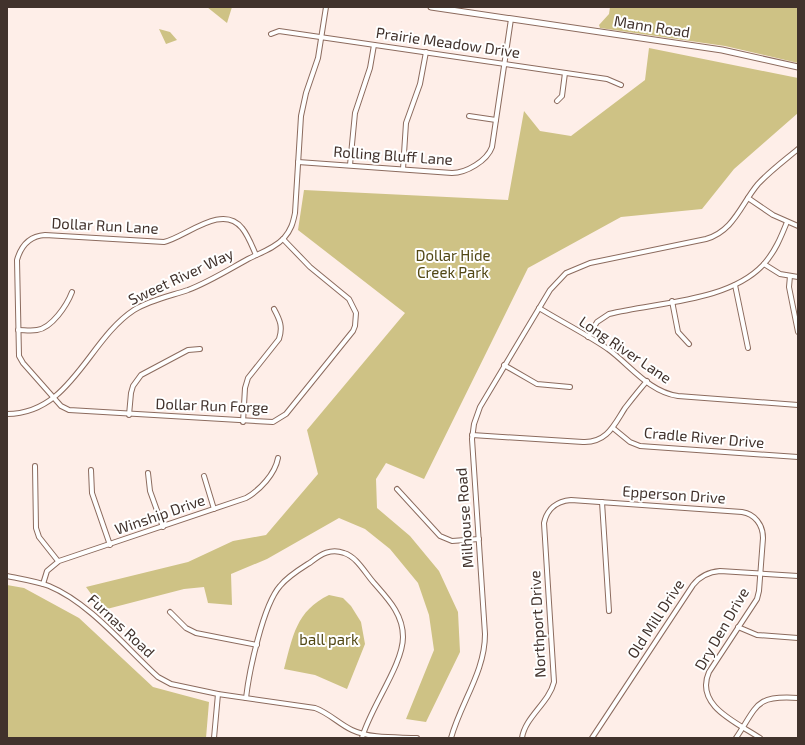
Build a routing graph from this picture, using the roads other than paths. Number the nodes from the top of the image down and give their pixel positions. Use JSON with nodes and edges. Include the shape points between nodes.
{"nodes":[{"id":1,"x":326,"y":7,"type":"edge"},
{"id":2,"x":431,"y":7,"type":"edge"},
{"id":3,"x":511,"y":19,"type":"junction"},
{"id":4,"x":271,"y":34,"type":"dead end"},
{"id":5,"x":321,"y":37,"type":"junction"},
{"id":6,"x":374,"y":45,"type":"junction"},
{"id":7,"x":426,"y":52,"type":"junction"},
{"id":8,"x":505,"y":64,"type":"junction"},
{"id":9,"x":798,"y":66,"type":"edge"},
{"id":10,"x":565,"y":73,"type":"junction"},
{"id":11,"x":621,"y":85,"type":"dead end"},
{"id":12,"x":557,"y":101,"type":"dead end"},
{"id":13,"x":469,"y":116,"type":"dead end"},
{"id":14,"x":496,"y":120,"type":"junction"},
{"id":15,"x":798,"y":149,"type":"edge"},
{"id":16,"x":298,"y":162,"type":"junction"},
{"id":17,"x":350,"y":166,"type":"junction"},
{"id":18,"x":403,"y":169,"type":"junction"},
{"id":19,"x":748,"y":198,"type":"junction"},
{"id":20,"x":787,"y":222,"type":"junction"},
{"id":21,"x":798,"y":226,"type":"edge"},
{"id":22,"x":283,"y":239,"type":"junction"},
{"id":23,"x":26,"y":242,"type":"joint"},
{"id":24,"x":256,"y":255,"type":"junction"},
{"id":25,"x":764,"y":264,"type":"junction"},
{"id":26,"x":790,"y":276,"type":"junction"},
{"id":27,"x":798,"y":277,"type":"edge"},
{"id":28,"x":735,"y":285,"type":"junction"},
{"id":29,"x":72,"y":292,"type":"dead end"},
{"id":30,"x":672,"y":301,"type":"junction"},
{"id":31,"x":539,"y":308,"type":"junction"},
{"id":32,"x":274,"y":309,"type":"dead end"},
{"id":33,"x":18,"y":330,"type":"junction"},
{"id":34,"x":798,"y":332,"type":"edge"},
{"id":35,"x":588,"y":337,"type":"junction"},
{"id":36,"x":689,"y":344,"type":"dead end"},
{"id":37,"x":748,"y":348,"type":"dead end"},
{"id":38,"x":200,"y":349,"type":"dead end"},
{"id":39,"x":504,"y":365,"type":"junction"},
{"id":40,"x":647,"y":381,"type":"junction"},
{"id":41,"x":570,"y":387,"type":"dead end"},
{"id":42,"x":54,"y":398,"type":"junction"},
{"id":43,"x":798,"y":405,"type":"edge"},
{"id":44,"x":7,"y":414,"type":"edge"},
{"id":45,"x":129,"y":415,"type":"junction"},
{"id":46,"x":243,"y":422,"type":"junction"},
{"id":47,"x":613,"y":428,"type":"junction"},
{"id":48,"x":472,"y":435,"type":"junction"},
{"id":49,"x":798,"y":457,"type":"edge"},
{"id":50,"x":278,"y":458,"type":"dead end"},
{"id":51,"x":35,"y":466,"type":"dead end"},
{"id":52,"x":92,"y":470,"type":"dead end"},
{"id":53,"x":148,"y":472,"type":"dead end"},
{"id":54,"x":204,"y":476,"type":"dead end"},
{"id":55,"x":397,"y":490,"type":"dead end"},
{"id":56,"x":602,"y":502,"type":"junction"},
{"id":57,"x":214,"y":509,"type":"junction"},
{"id":58,"x":544,"y":524,"type":"joint"},
{"id":59,"x":163,"y":527,"type":"junction"},
{"id":60,"x":479,"y":539,"type":"junction"},
{"id":61,"x":110,"y":545,"type":"junction"},
{"id":62,"x":58,"y":562,"type":"junction"},
{"id":63,"x":761,"y":574,"type":"junction"},
{"id":64,"x":7,"y":576,"type":"edge"},
{"id":65,"x":798,"y":576,"type":"edge"},
{"id":66,"x":42,"y":584,"type":"junction"},
{"id":67,"x":170,"y":612,"type":"dead end"},
{"id":68,"x":609,"y":612,"type":"dead end"},
{"id":69,"x":738,"y":627,"type":"junction"},
{"id":70,"x":798,"y":638,"type":"edge"},
{"id":71,"x":257,"y":645,"type":"junction"},
{"id":72,"x":218,"y":694,"type":"junction"},
{"id":73,"x":246,"y":698,"type":"junction"},
{"id":74,"x":798,"y":698,"type":"edge"},
{"id":75,"x":743,"y":727,"type":"junction"},
{"id":76,"x":363,"y":736,"type":"edge"},
{"id":77,"x":214,"y":738,"type":"edge"},
{"id":78,"x":417,"y":738,"type":"edge"},
{"id":79,"x":451,"y":738,"type":"edge"},
{"id":80,"x":522,"y":738,"type":"edge"},
{"id":81,"x":592,"y":738,"type":"edge"},
{"id":82,"x":736,"y":738,"type":"edge"},
{"id":83,"x":760,"y":738,"type":"edge"}],
"edges":[{"from":1,"to":5,"type":"street","name":"Sweet River Way"},
{"from":2,"to":3,"type":"main road","name":"Mann Road"},
{"from":3,"to":8,"type":"street"},
{"from":3,"to":9,"type":"main road","name":"Mann Road","via":[[722,50]]},
{"from":4,"to":5,"type":"street","name":"Prairie Meadow Drive","via":[[278,31]]},
{"from":5,"to":6,"type":"street","name":"Prairie Meadow Drive"},
{"from":5,"to":16,"type":"street","name":"Sweet River Way","via":[[318,58],[304,103]]},
{"from":6,"to":7,"type":"street","name":"Prairie Meadow Drive"},
{"from":6,"to":17,"type":"street","via":[[370,68],[355,113]]},
{"from":7,"to":8,"type":"street","name":"Prairie Meadow Drive"},
{"from":7,"to":18,"type":"street","via":[[420,84],[406,123]]},
{"from":8,"to":10,"type":"street","name":"Prairie Meadow Drive"},
{"from":8,"to":14,"type":"street"},
{"from":10,"to":11,"type":"street","name":"Prairie Meadow Drive","via":[[607,79]]},
{"from":10,"to":12,"type":"street","via":[[562,96]]},
{"from":13,"to":14,"type":"street"},
{"from":14,"to":18,"type":"street","name":"Rolling Bluff Lane","via":[[491,150],[466,171],[457,173]]},
{"from":15,"to":19,"type":"street","name":"Milhouse Road","via":[[766,177]]},
{"from":16,"to":17,"type":"street","name":"Rolling Bluff Lane"},
{"from":16,"to":22,"type":"street","name":"Sweet River Way","via":[[293,224]]},
{"from":17,"to":18,"type":"street","name":"Rolling Bluff Lane"},
{"from":19,"to":20,"type":"street"},
{"from":19,"to":31,"type":"street","name":"Milhouse Road","via":[[730,225],[714,236],[590,262],[574,268],[556,283]]},
{"from":20,"to":21,"type":"street"},
{"from":20,"to":25,"type":"street"},
{"from":22,"to":24,"type":"street","name":"Sweet River Way"},
{"from":22,"to":46,"type":"street","name":"Dollar Run Forge","via":[[310,267],[349,299],[356,313],[355,326],[286,414],[273,422]]},
{"from":23,"to":24,"type":"street","name":"Dollar Run Lane","via":[[44,235],[164,242],[221,218],[229,219],[241,226]]},
{"from":23,"to":33,"type":"street","name":"Dollar Run Forge","via":[[19,252],[18,260]]},
{"from":24,"to":42,"type":"street","name":"Sweet River Way","via":[[197,286],[148,303],[126,316]]},
{"from":25,"to":26,"type":"street","via":[[776,272]]},
{"from":25,"to":28,"type":"street"},
{"from":26,"to":27,"type":"street"},
{"from":26,"to":34,"type":"street","via":[[789,287]]},
{"from":28,"to":30,"type":"street","via":[[717,292]]},
{"from":28,"to":37,"type":"street"},
{"from":29,"to":33,"type":"street","via":[[47,326],[37,330]]},
{"from":30,"to":35,"type":"street","via":[[606,316],[597,322]]},
{"from":30,"to":36,"type":"street","via":[[678,332]]},
{"from":31,"to":35,"type":"street","name":"Long River Lane"},
{"from":31,"to":39,"type":"street","name":"Milhouse Road"},
{"from":32,"to":46,"type":"street","via":[[280,320],[281,332],[279,339],[248,378]]},
{"from":33,"to":42,"type":"street","name":"Dollar Run Forge","via":[[18,348],[23,363]]},
{"from":35,"to":40,"type":"street","name":"Long River Lane","via":[[609,350]]},
{"from":38,"to":45,"type":"street","via":[[188,350],[141,375],[131,393]]},
{"from":39,"to":41,"type":"street","via":[[537,384]]},
{"from":39,"to":48,"type":"street","name":"Milhouse Road","via":[[477,411]]},
{"from":40,"to":43,"type":"street","name":"Long River Lane","via":[[661,391],[675,396]]},
{"from":40,"to":47,"type":"street"},
{"from":42,"to":44,"type":"street","name":"Sweet River Way","via":[[37,408]]},
{"from":42,"to":45,"type":"street","name":"Dollar Run Forge","via":[[62,406],[76,412]]},
{"from":45,"to":46,"type":"street","name":"Dollar Run Forge"},
{"from":47,"to":48,"type":"street","via":[[600,439],[586,442]]},
{"from":47,"to":49,"type":"street","name":"Cradle River Drive","via":[[630,442],[640,446]]},
{"from":48,"to":60,"type":"street","name":"Milhouse Road"},
{"from":50,"to":57,"type":"street","name":"Winship Drive","via":[[276,468],[254,493]]},
{"from":51,"to":62,"type":"street","via":[[36,528],[39,537]]},
{"from":52,"to":61,"type":"street","via":[[92,493]]},
{"from":53,"to":59,"type":"street","via":[[150,491]]},
{"from":54,"to":57,"type":"street"},
{"from":55,"to":60,"type":"street","via":[[442,537],[452,541]]},
{"from":56,"to":58,"type":"street","name":"Epperson Drive","via":[[562,501],[550,510]]},
{"from":56,"to":63,"type":"street","name":"Epperson Drive","via":[[749,514],[759,522],[763,531]]},
{"from":56,"to":68,"type":"street"},
{"from":57,"to":59,"type":"street","name":"Winship Drive"},
{"from":58,"to":80,"type":"street","name":"Northport Drive","via":[[554,682],[551,692],[525,728]]},
{"from":59,"to":61,"type":"street","name":"Winship Drive"},
{"from":60,"to":79,"type":"street","name":"Milhouse Road","via":[[484,650],[480,670]]},
{"from":61,"to":62,"type":"street","name":"Winship Drive"},
{"from":62,"to":66,"type":"street","name":"Winship Drive","via":[[47,571]]},
{"from":63,"to":65,"type":"street","name":"Old Mill Drive"},
{"from":63,"to":69,"type":"street","name":"Dry Den Drive","via":[[757,600]]},
{"from":63,"to":81,"type":"street","name":"Old Mill Drive","via":[[718,571],[707,573],[698,580]]},
{"from":64,"to":66,"type":"street","name":"Furnas Road"},
{"from":66,"to":72,"type":"street","name":"Furnas Road","via":[[76,601],[161,679],[175,685]]},
{"from":67,"to":71,"type":"street","via":[[186,628],[196,633]]},
{"from":69,"to":70,"type":"street","via":[[758,635]]},
{"from":69,"to":75,"type":"street","name":"Dry Den Drive","via":[[709,672],[705,686],[708,699],[713,706]]},
{"from":71,"to":73,"type":"street","via":[[248,676]]},
{"from":71,"to":76,"type":"street","via":[[270,600],[280,586],[321,554],[335,551],[346,553],[354,559],[395,608],[402,628],[403,645]]},
{"from":72,"to":73,"type":"street","name":"Furnas Road"},
{"from":72,"to":77,"type":"street"},
{"from":73,"to":76,"type":"street","via":[[315,708],[326,712]]},
{"from":74,"to":75,"type":"street","via":[[766,699],[757,706]]},
{"from":75,"to":82,"type":"street"},
{"from":75,"to":83,"type":"street","name":"Dry Den Drive"},
{"from":76,"to":78,"type":"street"}]}
